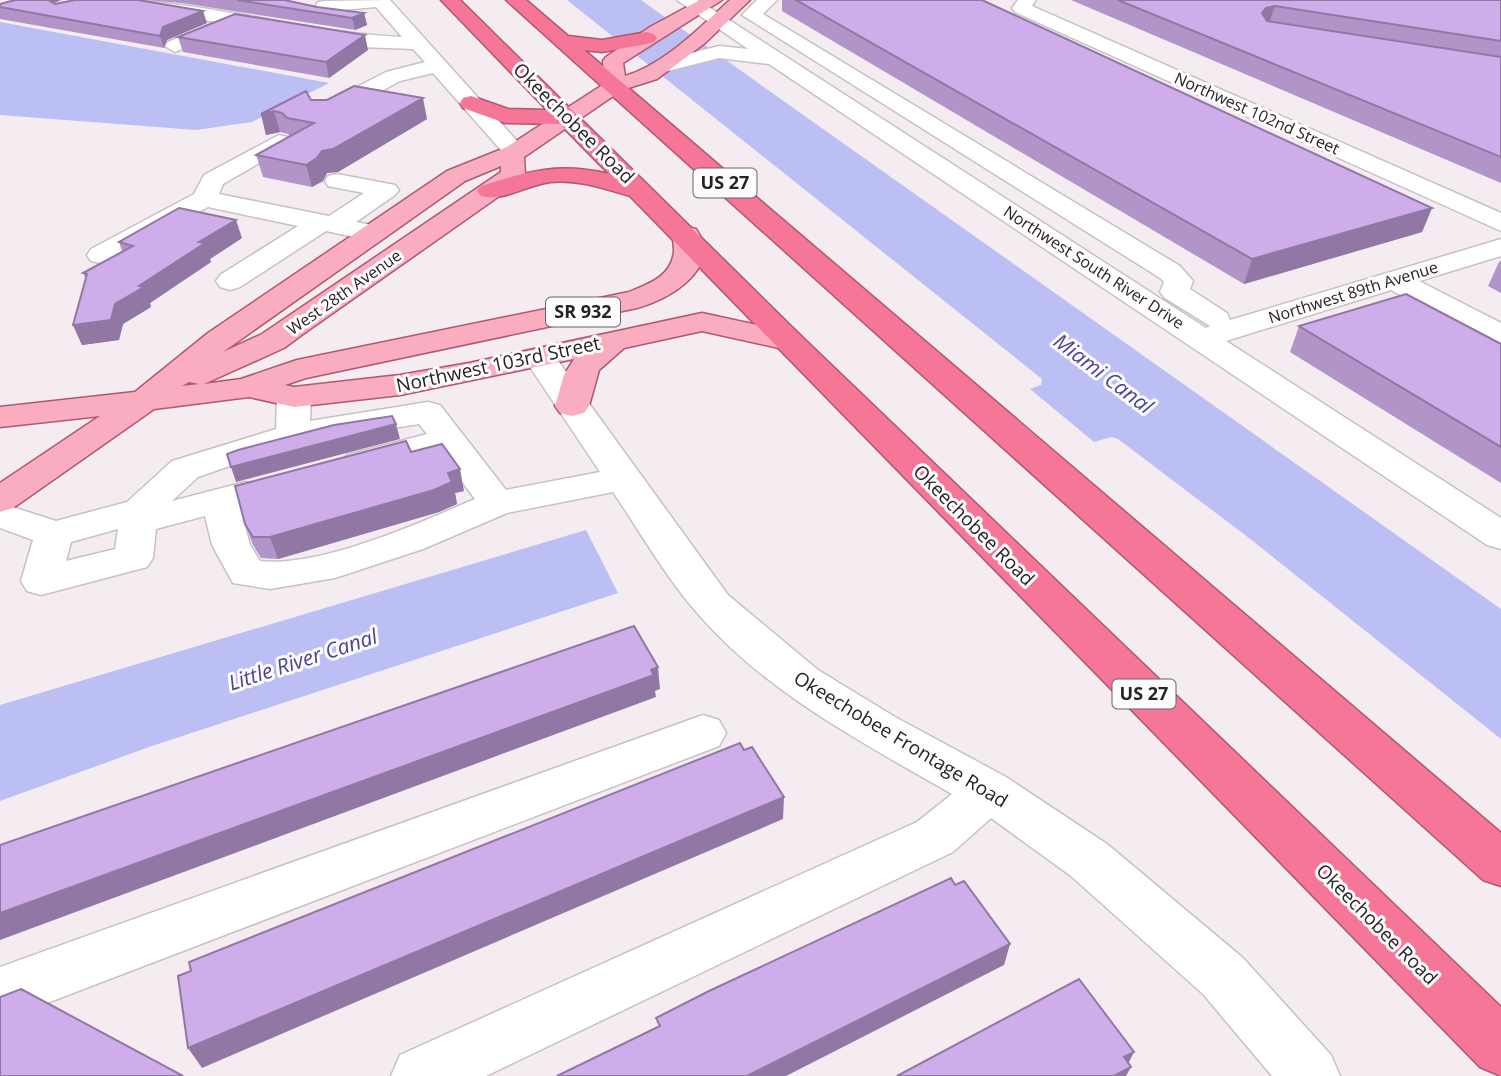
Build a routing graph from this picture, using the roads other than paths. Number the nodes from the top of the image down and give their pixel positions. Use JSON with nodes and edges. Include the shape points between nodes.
{"nodes":[{"id":1,"x":117,"y":0,"type":"edge"},
{"id":2,"x":450,"y":0,"type":"edge"},
{"id":3,"x":515,"y":0,"type":"edge"},
{"id":4,"x":741,"y":0,"type":"edge"},
{"id":5,"x":768,"y":0,"type":"edge"},
{"id":6,"x":1027,"y":0,"type":"edge"},
{"id":7,"x":380,"y":1,"type":"edge"},
{"id":8,"x":699,"y":3,"type":"edge"},
{"id":9,"x":321,"y":12,"type":"edge"},
{"id":10,"x":132,"y":16,"type":"edge"},
{"id":11,"x":192,"y":19,"type":"junction"},
{"id":12,"x":238,"y":20,"type":"junction"},
{"id":13,"x":716,"y":20,"type":"junction"},
{"id":14,"x":276,"y":27,"type":"junction"},
{"id":15,"x":350,"y":40,"type":"junction"},
{"id":16,"x":244,"y":41,"type":"edge"},
{"id":17,"x":562,"y":41,"type":"junction"},
{"id":18,"x":416,"y":43,"type":"junction"},
{"id":19,"x":174,"y":46,"type":"dead end"},
{"id":20,"x":776,"y":59,"type":"junction"},
{"id":21,"x":373,"y":60,"type":"dead end"},
{"id":22,"x":634,"y":65,"type":"junction"},
{"id":23,"x":436,"y":66,"type":"junction"},
{"id":24,"x":471,"y":103,"type":"junction"},
{"id":25,"x":324,"y":113,"type":"edge"},
{"id":26,"x":568,"y":117,"type":"junction"},
{"id":27,"x":279,"y":142,"type":"edge"},
{"id":28,"x":515,"y":152,"type":"junction"},
{"id":29,"x":337,"y":181,"type":"dead end"},
{"id":30,"x":490,"y":191,"type":"junction"},
{"id":31,"x":642,"y":192,"type":"junction"},
{"id":32,"x":204,"y":199,"type":"junction"},
{"id":33,"x":1501,"y":223,"type":"edge"},
{"id":34,"x":328,"y":224,"type":"junction"},
{"id":35,"x":373,"y":233,"type":"junction"},
{"id":36,"x":687,"y":235,"type":"junction"},
{"id":37,"x":1501,"y":247,"type":"edge"},
{"id":38,"x":101,"y":256,"type":"dead end"},
{"id":39,"x":1394,"y":280,"type":"junction"},
{"id":40,"x":230,"y":281,"type":"dead end"},
{"id":41,"x":332,"y":300,"type":"junction"},
{"id":42,"x":292,"y":328,"type":"junction"},
{"id":43,"x":1218,"y":334,"type":"junction"},
{"id":44,"x":1501,"y":334,"type":"edge"},
{"id":45,"x":616,"y":340,"type":"junction"},
{"id":46,"x":438,"y":341,"type":"junction"},
{"id":47,"x":788,"y":341,"type":"junction"},
{"id":48,"x":540,"y":358,"type":"junction"},
{"id":49,"x":348,"y":359,"type":"junction"},
{"id":50,"x":247,"y":387,"type":"junction"},
{"id":51,"x":294,"y":397,"type":"junction"},
{"id":52,"x":144,"y":401,"type":"junction"},
{"id":53,"x":572,"y":406,"type":"junction"},
{"id":54,"x":0,"y":417,"type":"edge"},
{"id":55,"x":293,"y":434,"type":"junction"},
{"id":56,"x":448,"y":439,"type":"junction"},
{"id":57,"x":327,"y":471,"type":"edge"},
{"id":58,"x":621,"y":478,"type":"junction"},
{"id":59,"x":274,"y":486,"type":"edge"},
{"id":60,"x":0,"y":500,"type":"edge"},
{"id":61,"x":220,"y":501,"type":"junction"},
{"id":62,"x":497,"y":503,"type":"junction"},
{"id":63,"x":0,"y":515,"type":"edge"},
{"id":64,"x":139,"y":517,"type":"junction"},
{"id":65,"x":1501,"y":536,"type":"edge"},
{"id":66,"x":703,"y":733,"type":"dead end"},
{"id":67,"x":989,"y":791,"type":"junction"},
{"id":68,"x":1501,"y":864,"type":"edge"},
{"id":69,"x":0,"y":994,"type":"edge"},
{"id":70,"x":1501,"y":1047,"type":"edge"},
{"id":71,"x":421,"y":1076,"type":"edge"},
{"id":72,"x":1310,"y":1076,"type":"edge"}],
"edges":[{"from":1,"to":11,"type":"street"},
{"from":2,"to":26,"type":"highway","name":"Okeechobee Road","number":"US 27"},
{"from":3,"to":17,"type":"highway","number":"US 27"},
{"from":4,"to":13,"type":"main road","name":"West 28th Avenue"},
{"from":5,"to":43,"type":"street","via":[[751,15],[1170,272],[1179,281],[1175,292]]},
{"from":6,"to":33,"type":"street","name":"Northwest 102nd Street","via":[[1021,8]]},
{"from":7,"to":9,"type":"street","via":[[324,6]]},
{"from":7,"to":18,"type":"street"},
{"from":8,"to":13,"type":"street","name":"Northwest South River Drive"},
{"from":8,"to":22,"type":"main road","name":"West 28th Avenue","via":[[647,38]]},
{"from":10,"to":11,"type":"street","via":[[167,23]]},
{"from":11,"to":12,"type":"street"},
{"from":12,"to":14,"type":"street"},
{"from":12,"to":19,"type":"street"},
{"from":13,"to":20,"type":"street","name":"Northwest South River Drive"},
{"from":13,"to":22,"type":"main road","name":"West 28th Avenue","via":[[698,39]]},
{"from":14,"to":15,"type":"street"},
{"from":14,"to":16,"type":"street"},
{"from":15,"to":18,"type":"street"},
{"from":15,"to":21,"type":"street","via":[[326,52]]},
{"from":17,"to":22,"type":"highway","number":"US 27"},
{"from":17,"to":22,"type":"highway","via":[[592,46]]},
{"from":18,"to":23,"type":"street"},
{"from":20,"to":22,"type":"street","via":[[719,52]]},
{"from":20,"to":43,"type":"street","name":"Northwest South River Drive"},
{"from":22,"to":26,"type":"main road","name":"West 28th Avenue"},
{"from":22,"to":68,"type":"highway","number":"US 27"},
{"from":23,"to":24,"type":"street"},
{"from":23,"to":25,"type":"street","via":[[393,76]]},
{"from":24,"to":26,"type":"highway","via":[[505,116]]},
{"from":24,"to":28,"type":"street"},
{"from":26,"to":28,"type":"main road","name":"West 28th Avenue"},
{"from":26,"to":31,"type":"highway","name":"Okeechobee Road","number":"US 27"},
{"from":27,"to":32,"type":"street","via":[[213,180]]},
{"from":28,"to":30,"type":"main road","name":"West 28th Avenue","via":[[513,175]]},
{"from":28,"to":35,"type":"main road","name":"West 28th Avenue","via":[[456,176]]},
{"from":29,"to":34,"type":"street","via":[[386,190]]},
{"from":30,"to":31,"type":"highway","via":[[534,176],[562,173],[591,176]]},
{"from":30,"to":41,"type":"main road","name":"West 28th Avenue"},
{"from":31,"to":36,"type":"highway","name":"Okeechobee Road","number":"US 27"},
{"from":32,"to":34,"type":"street"},
{"from":32,"to":38,"type":"street"},
{"from":34,"to":35,"type":"street"},
{"from":34,"to":40,"type":"street"},
{"from":35,"to":41,"type":"main road","via":[[380,240],[375,256]]},
{"from":35,"to":52,"type":"main road","name":"West 28th Avenue","via":[[219,340]]},
{"from":36,"to":46,"type":"main road","number":"SR 932","via":[[689,258],[684,269],[658,291],[574,314]]},
{"from":36,"to":47,"type":"highway","name":"Okeechobee Road","number":"US 27"},
{"from":37,"to":39,"type":"street","name":"Northwest 89th Avenue"},
{"from":39,"to":43,"type":"street","name":"Northwest 89th Avenue"},
{"from":39,"to":44,"type":"street"},
{"from":41,"to":42,"type":"main road","name":"West 28th Avenue"},
{"from":42,"to":49,"type":"main road","via":[[289,342],[301,355]]},
{"from":42,"to":52,"type":"main road","name":"West 28th Avenue"},
{"from":43,"to":65,"type":"street","name":"Northwest South River Drive"},
{"from":45,"to":47,"type":"main road","name":"Northwest 103rd Street","number":"SR 932","via":[[702,322]]},
{"from":45,"to":48,"type":"main road","name":"Northwest 103rd Street","number":"SR 932"},
{"from":45,"to":53,"type":"main road","via":[[580,373]]},
{"from":46,"to":48,"type":"main road","via":[[487,345]]},
{"from":46,"to":49,"type":"main road","name":"Northwest 103rd Street","number":"SR 932"},
{"from":47,"to":70,"type":"highway","name":"Okeechobee Road","number":"US 27"},
{"from":48,"to":51,"type":"main road","name":"Northwest 103rd Street","number":"SR 932","via":[[400,386]]},
{"from":48,"to":53,"type":"street","name":"Okeechobee Frontage Road"},
{"from":49,"to":50,"type":"main road","name":"Northwest 103rd Street","number":"SR 932"},
{"from":50,"to":51,"type":"main road","name":"Northwest 103rd Street","number":"SR 932"},
{"from":50,"to":52,"type":"main road","name":"Northwest 103rd Street","number":"SR 932"},
{"from":51,"to":55,"type":"street"},
{"from":52,"to":54,"type":"main road","name":"Northwest 103rd Street","number":"SR 932"},
{"from":52,"to":60,"type":"main road","name":"West 28th Avenue"},
{"from":53,"to":58,"type":"street","name":"Okeechobee Frontage Road"},
{"from":55,"to":56,"type":"street","via":[[428,412]]},
{"from":55,"to":64,"type":"street","via":[[185,469]]},
{"from":56,"to":57,"type":"street"},
{"from":56,"to":62,"type":"street"},
{"from":58,"to":62,"type":"street"},
{"from":58,"to":67,"type":"street","name":"Okeechobee Frontage Road","via":[[713,605],[743,633],[803,682]]},
{"from":59,"to":61,"type":"street"},
{"from":61,"to":62,"type":"street","via":[[232,545],[247,573],[258,577],[308,572],[449,526]]},
{"from":61,"to":64,"type":"street"},
{"from":63,"to":64,"type":"street","via":[[54,534],[41,581],[133,558]]},
{"from":66,"to":69,"type":"street"},
{"from":67,"to":71,"type":"street","via":[[935,837]]},
{"from":67,"to":72,"type":"street","name":"Okeechobee Frontage Road","via":[[1089,860],[1223,976]]}]}
